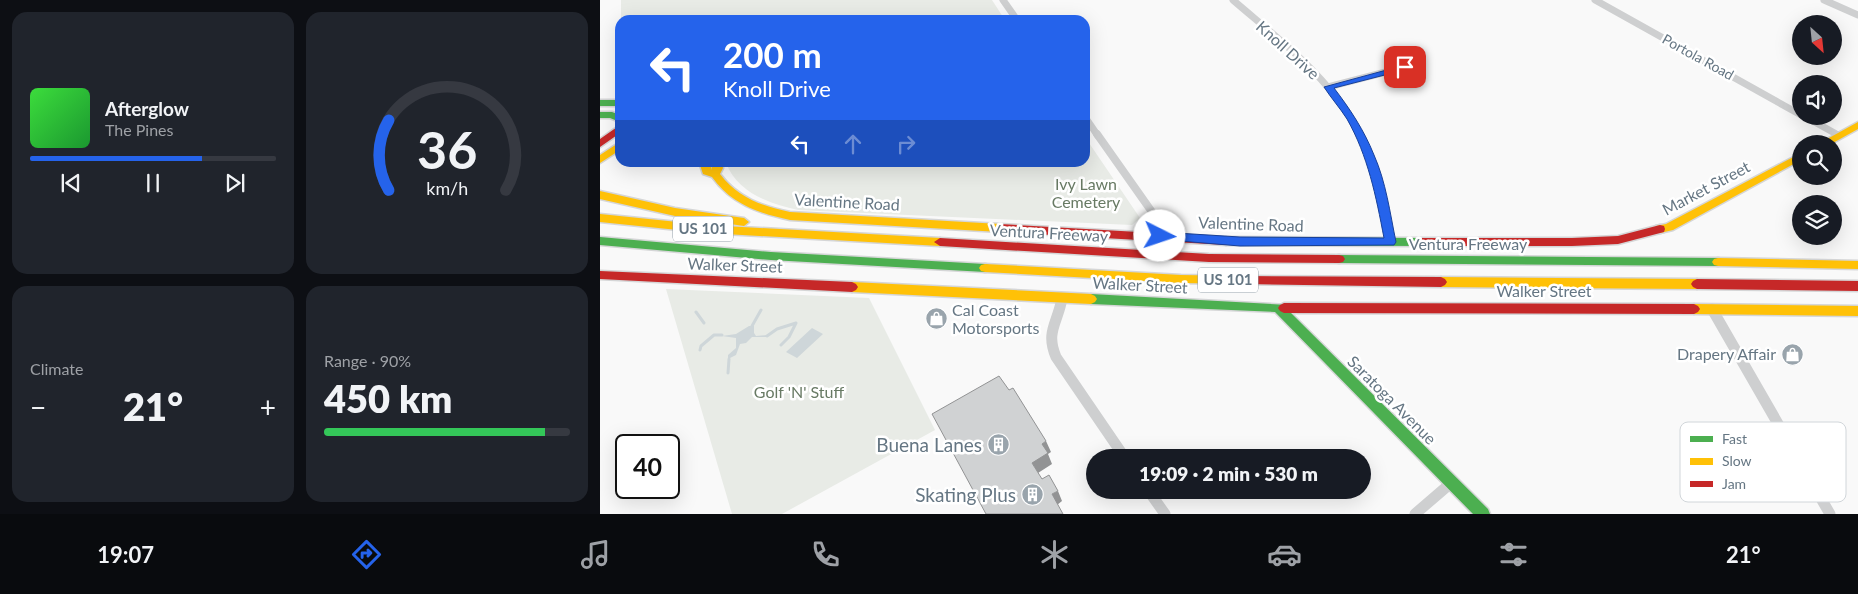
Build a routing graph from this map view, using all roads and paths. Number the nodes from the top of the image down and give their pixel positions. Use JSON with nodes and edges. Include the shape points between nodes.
{"nodes":[{"id":1,"x":1233,"y":0,"type":"edge"},
{"id":2,"x":1594,"y":0,"type":"edge"},
{"id":3,"x":1824,"y":0,"type":"edge"},
{"id":4,"x":1006,"y":1,"type":"edge"},
{"id":5,"x":1014,"y":15,"type":"edge"},
{"id":6,"x":1858,"y":15,"type":"edge"},
{"id":7,"x":1405,"y":67,"type":"dead end"},
{"id":8,"x":1328,"y":87,"type":"junction"},
{"id":9,"x":1792,"y":110,"type":"edge"},
{"id":10,"x":600,"y":111,"type":"edge"},
{"id":11,"x":615,"y":111,"type":"edge"},
{"id":12,"x":600,"y":115,"type":"edge"},
{"id":13,"x":615,"y":116,"type":"edge"},
{"id":14,"x":1090,"y":124,"type":"edge"},
{"id":15,"x":1820,"y":125,"type":"edge"},
{"id":16,"x":1858,"y":125,"type":"edge"},
{"id":17,"x":615,"y":132,"type":"edge"},
{"id":18,"x":1838,"y":135,"type":"joint"},
{"id":19,"x":615,"y":136,"type":"edge"},
{"id":20,"x":600,"y":144,"type":"edge"},
{"id":21,"x":615,"y":149,"type":"edge"},
{"id":22,"x":600,"y":160,"type":"edge"},
{"id":23,"x":1792,"y":161,"type":"edge"},
{"id":24,"x":706,"y":167,"type":"edge"},
{"id":25,"x":715,"y":168,"type":"edge"},
{"id":26,"x":600,"y":195,"type":"edge"},
{"id":27,"x":600,"y":218,"type":"edge"},
{"id":28,"x":806,"y":236,"type":"junction"},
{"id":29,"x":1160,"y":236,"type":"junction"},
{"id":30,"x":1622,"y":239,"type":"joint"},
{"id":31,"x":600,"y":241,"type":"edge"},
{"id":32,"x":1390,"y":242,"type":"junction"},
{"id":33,"x":600,"y":250,"type":"edge"},
{"id":34,"x":771,"y":256,"type":"junction"},
{"id":35,"x":1858,"y":265,"type":"edge"},
{"id":36,"x":600,"y":275,"type":"edge"},
{"id":37,"x":1858,"y":286,"type":"edge"},
{"id":38,"x":1061,"y":298,"type":"junction"},
{"id":39,"x":1278,"y":308,"type":"junction"},
{"id":40,"x":1712,"y":309,"type":"junction"},
{"id":41,"x":1858,"y":311,"type":"edge"},
{"id":42,"x":1777,"y":422,"type":"edge"},
{"id":43,"x":1119,"y":449,"type":"edge"},
{"id":44,"x":1451,"y":483,"type":"junction"},
{"id":45,"x":1154,"y":499,"type":"edge"},
{"id":46,"x":1823,"y":502,"type":"edge"},
{"id":47,"x":1165,"y":514,"type":"edge"},
{"id":48,"x":1415,"y":514,"type":"edge"},
{"id":49,"x":1483,"y":514,"type":"edge"},
{"id":50,"x":1830,"y":514,"type":"edge"}],
"edges":[{"from":1,"to":8,"type":"street","name":"Knoll Drive"},
{"from":2,"to":9,"type":"street","name":"Portola Road"},
{"from":3,"to":6,"type":"street"},
{"from":4,"to":5,"type":"street"},
{"from":7,"to":8,"type":"street"},
{"from":8,"to":32,"type":"street","name":"Knoll Drive","via":[[1351,117],[1370,156]]},
{"from":10,"to":11,"type":"main road"},
{"from":12,"to":13,"type":"main road"},
{"from":14,"to":29,"type":"street","via":[[1152,212]]},
{"from":15,"to":18,"type":"street","name":"Portola Road"},
{"from":16,"to":18,"type":"main road"},
{"from":17,"to":20,"type":"main road"},
{"from":19,"to":20,"type":"main road"},
{"from":21,"to":22,"type":"main road"},
{"from":23,"to":30,"type":"main road","name":"Market Street","via":[[1669,227]]},
{"from":24,"to":25,"type":"main road","name":"Valentine Road","via":[[707,172]]},
{"from":25,"to":29,"type":"main road","name":"Valentine Road","via":[[722,186],[741,202],[772,213]]},
{"from":26,"to":28,"type":"main road","via":[[675,212],[783,228]]},
{"from":27,"to":28,"type":"main road","name":"Ventura Freeway","number":"US 101"},
{"from":28,"to":35,"type":"main road","name":"Ventura Freeway","number":"US 101","via":[[1209,258]]},
{"from":29,"to":32,"type":"main road","name":"Valentine Road","via":[[1240,242]]},
{"from":30,"to":32,"type":"main road","name":"Valentine Road"},
{"from":31,"to":34,"type":"main road","number":"US 101"},
{"from":33,"to":34,"type":"main road"},
{"from":34,"to":37,"type":"main road","number":"US 101","via":[[1181,279]]},
{"from":36,"to":38,"type":"main road","name":"Walker Street"},
{"from":38,"to":39,"type":"main road","name":"Walker Street"},
{"from":38,"to":43,"type":"street","via":[[1061,308],[1051,332],[1055,355],[1062,370]]},
{"from":39,"to":40,"type":"main road","name":"Walker Street"},
{"from":39,"to":44,"type":"main road","name":"Saratoga Avenue"},
{"from":40,"to":41,"type":"main road","name":"Walker Street"},
{"from":40,"to":42,"type":"street"},
{"from":44,"to":48,"type":"street"},
{"from":44,"to":49,"type":"main road","name":"Saratoga Avenue"},
{"from":45,"to":47,"type":"street"},
{"from":46,"to":50,"type":"street"}]}
